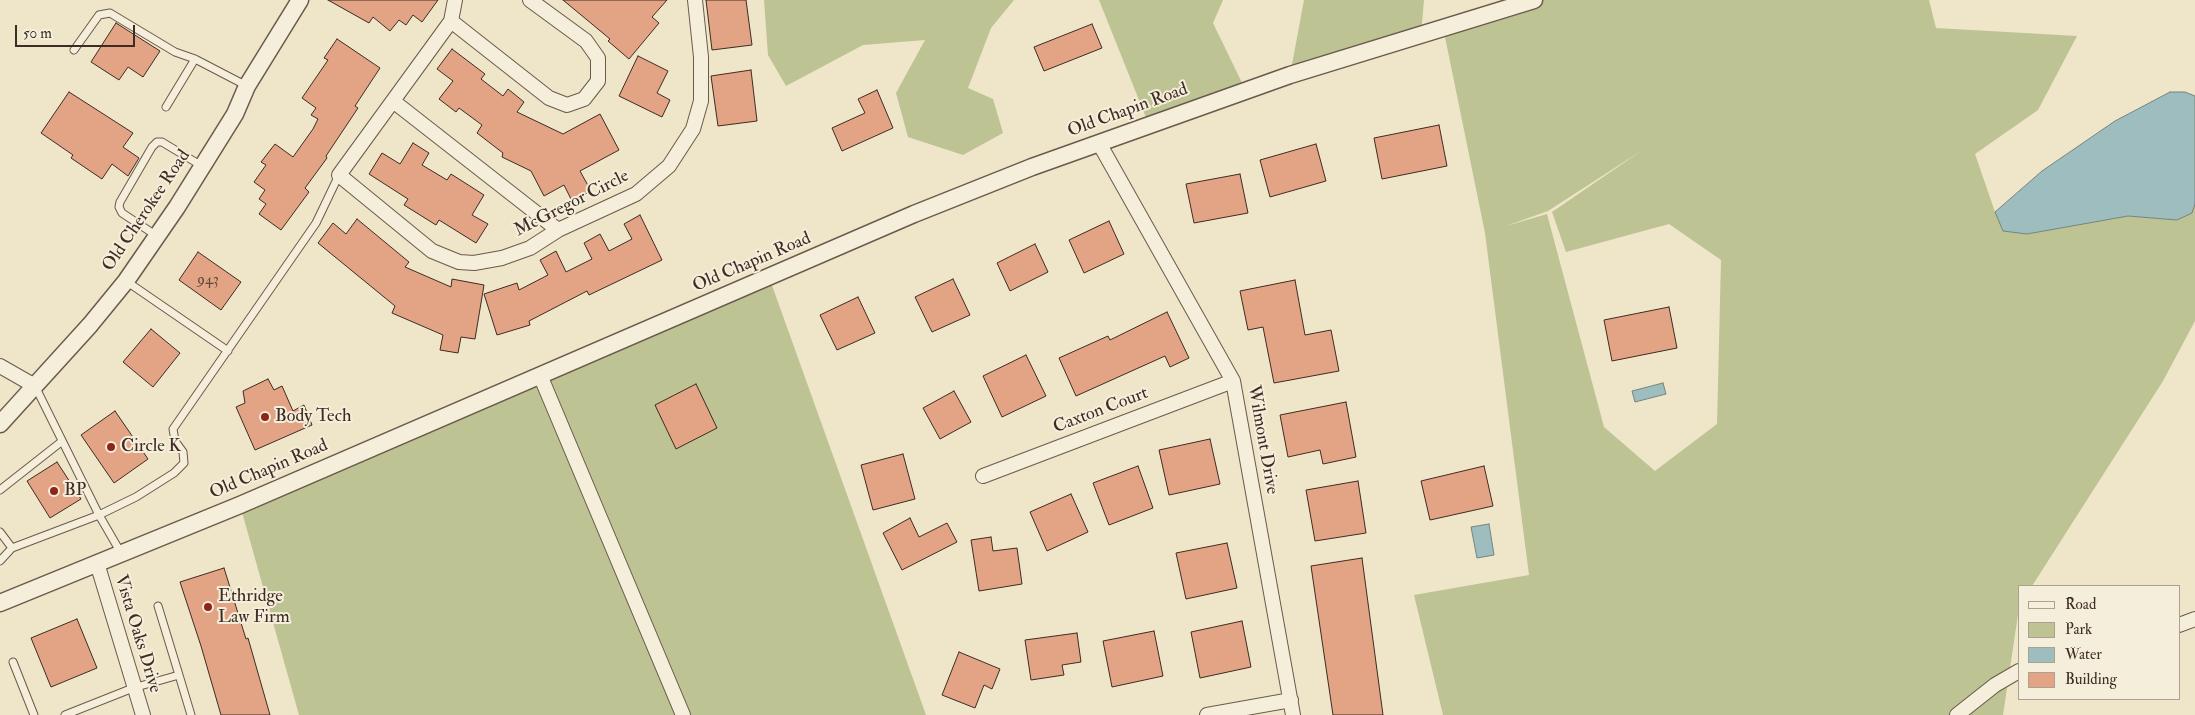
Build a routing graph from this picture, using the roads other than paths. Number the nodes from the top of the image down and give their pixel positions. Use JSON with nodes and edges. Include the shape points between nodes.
{"nodes":[{"id":1,"x":300,"y":0,"type":"edge"},
{"id":2,"x":456,"y":0,"type":"edge"},
{"id":3,"x":530,"y":0,"type":"edge"},
{"id":4,"x":1534,"y":0,"type":"edge"},
{"id":5,"x":693,"y":2,"type":"edge"},
{"id":6,"x":451,"y":21,"type":"junction"},
{"id":7,"x":74,"y":50,"type":"dead end"},
{"id":8,"x":195,"y":59,"type":"junction"},
{"id":9,"x":247,"y":86,"type":"junction"},
{"id":10,"x":393,"y":101,"type":"junction"},
{"id":11,"x":166,"y":106,"type":"dead end"},
{"id":12,"x":1099,"y":143,"type":"junction"},
{"id":13,"x":202,"y":166,"type":"junction"},
{"id":14,"x":339,"y":175,"type":"junction"},
{"id":15,"x":558,"y":230,"type":"junction"},
{"id":16,"x":157,"y":236,"type":"junction"},
{"id":17,"x":126,"y":281,"type":"junction"},
{"id":18,"x":228,"y":351,"type":"junction"},
{"id":19,"x":0,"y":366,"type":"edge"},
{"id":20,"x":540,"y":375,"type":"junction"},
{"id":21,"x":1233,"y":381,"type":"junction"},
{"id":22,"x":35,"y":386,"type":"junction"},
{"id":23,"x":0,"y":424,"type":"edge"},
{"id":24,"x":61,"y":442,"type":"junction"},
{"id":25,"x":983,"y":476,"type":"dead end"},
{"id":26,"x":0,"y":490,"type":"edge"},
{"id":27,"x":99,"y":515,"type":"junction"},
{"id":28,"x":0,"y":532,"type":"edge"},
{"id":29,"x":12,"y":548,"type":"junction"},
{"id":30,"x":121,"y":553,"type":"junction"},
{"id":31,"x":0,"y":561,"type":"edge"},
{"id":32,"x":97,"y":563,"type":"junction"},
{"id":33,"x":0,"y":603,"type":"edge"},
{"id":34,"x":158,"y":606,"type":"dead end"},
{"id":35,"x":2195,"y":619,"type":"edge"},
{"id":36,"x":2180,"y":625,"type":"edge"},
{"id":37,"x":13,"y":662,"type":"dead end"},
{"id":38,"x":2018,"y":672,"type":"edge"},
{"id":39,"x":179,"y":676,"type":"junction"},
{"id":40,"x":133,"y":688,"type":"junction"},
{"id":41,"x":1291,"y":700,"type":"junction"},
{"id":42,"x":34,"y":715,"type":"edge"},
{"id":43,"x":65,"y":715,"type":"edge"},
{"id":44,"x":143,"y":715,"type":"edge"},
{"id":45,"x":191,"y":715,"type":"edge"},
{"id":46,"x":683,"y":715,"type":"edge"},
{"id":47,"x":1207,"y":715,"type":"edge"},
{"id":48,"x":1293,"y":715,"type":"edge"},
{"id":49,"x":1957,"y":715,"type":"edge"}],
"edges":[{"from":1,"to":9,"type":"street","name":"Old Cherokee Road"},
{"from":2,"to":6,"type":"street"},
{"from":3,"to":6,"type":"street","via":[[586,41],[598,58],[598,81],[584,100],[567,105],[549,98]]},
{"from":4,"to":12,"type":"street","name":"Old Chapin Road","via":[[1290,75]]},
{"from":5,"to":15,"type":"street","name":"McGregor Circle","via":[[702,86],[697,115],[686,142],[669,166],[648,186]]},
{"from":6,"to":10,"type":"street"},
{"from":7,"to":8,"type":"lane","via":[[99,15],[110,13],[175,52]]},
{"from":8,"to":9,"type":"lane"},
{"from":8,"to":11,"type":"lane"},
{"from":9,"to":13,"type":"street","name":"Old Cherokee Road","via":[[235,114]]},
{"from":10,"to":14,"type":"street"},
{"from":10,"to":15,"type":"street"},
{"from":12,"to":20,"type":"street","name":"Old Chapin Road","via":[[914,214]]},
{"from":12,"to":21,"type":"street","name":"Wilmont Drive"},
{"from":13,"to":16,"type":"street","name":"Old Cherokee Road"},
{"from":13,"to":16,"type":"lane","via":[[162,142],[152,147],[119,207],[122,213]]},
{"from":14,"to":15,"type":"street","name":"McGregor Circle","via":[[432,251],[459,262],[502,258],[530,248]]},
{"from":14,"to":18,"type":"lane","via":[[316,223]]},
{"from":16,"to":17,"type":"street","name":"Old Cherokee Road"},
{"from":17,"to":18,"type":"lane"},
{"from":17,"to":22,"type":"street","name":"Old Cherokee Road"},
{"from":18,"to":27,"type":"lane","via":[[173,429],[184,463],[136,496]]},
{"from":19,"to":22,"type":"street"},
{"from":20,"to":30,"type":"street","name":"Old Chapin Road"},
{"from":20,"to":46,"type":"street"},
{"from":21,"to":25,"type":"street","name":"Caxton Court"},
{"from":21,"to":41,"type":"street","name":"Wilmont Drive"},
{"from":22,"to":23,"type":"street","name":"Old Cherokee Road"},
{"from":22,"to":24,"type":"lane"},
{"from":24,"to":26,"type":"lane"},
{"from":24,"to":27,"type":"lane"},
{"from":27,"to":29,"type":"lane"},
{"from":27,"to":30,"type":"lane"},
{"from":28,"to":29,"type":"lane"},
{"from":29,"to":31,"type":"lane"},
{"from":30,"to":32,"type":"street","name":"Old Chapin Road"},
{"from":32,"to":33,"type":"street","name":"Old Chapin Road"},
{"from":32,"to":40,"type":"street","name":"Vista Oaks Drive"},
{"from":34,"to":39,"type":"lane"},
{"from":35,"to":36,"type":"street"},
{"from":37,"to":42,"type":"lane"},
{"from":38,"to":49,"type":"street","via":[[1994,685]]},
{"from":39,"to":40,"type":"lane"},
{"from":39,"to":45,"type":"lane"},
{"from":40,"to":43,"type":"lane"},
{"from":40,"to":44,"type":"street","name":"Vista Oaks Drive"},
{"from":41,"to":47,"type":"street"},
{"from":41,"to":48,"type":"street","name":"Wilmont Drive"}]}
